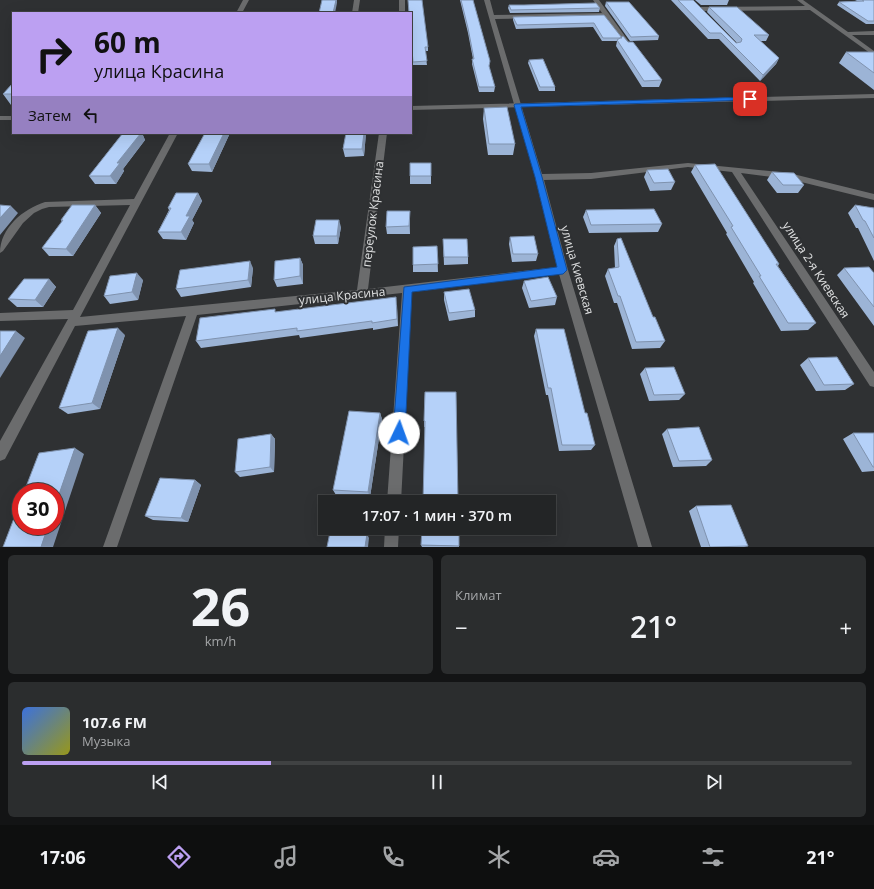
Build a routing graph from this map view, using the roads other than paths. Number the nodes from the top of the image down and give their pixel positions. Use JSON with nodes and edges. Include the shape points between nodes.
{"nodes":[{"id":1,"x":246,"y":0,"type":"edge"},
{"id":2,"x":357,"y":0,"type":"edge"},
{"id":3,"x":402,"y":0,"type":"edge"},
{"id":4,"x":487,"y":0,"type":"edge"},
{"id":5,"x":596,"y":0,"type":"edge"},
{"id":6,"x":800,"y":0,"type":"edge"},
{"id":7,"x":695,"y":5,"type":"edge"},
{"id":8,"x":810,"y":8,"type":"junction"},
{"id":9,"x":700,"y":9,"type":"junction"},
{"id":10,"x":240,"y":12,"type":"edge"},
{"id":11,"x":355,"y":12,"type":"edge"},
{"id":12,"x":402,"y":12,"type":"edge"},
{"id":13,"x":705,"y":14,"type":"edge"},
{"id":14,"x":606,"y":15,"type":"junction"},
{"id":15,"x":492,"y":17,"type":"junction"},
{"id":16,"x":874,"y":33,"type":"edge"},
{"id":17,"x":846,"y":34,"type":"junction"},
{"id":18,"x":629,"y":46,"type":"edge"},
{"id":19,"x":874,"y":54,"type":"edge"},
{"id":20,"x":874,"y":96,"type":"edge"},
{"id":21,"x":517,"y":105,"type":"junction"},
{"id":22,"x":412,"y":108,"type":"edge"},
{"id":23,"x":0,"y":118,"type":"edge"},
{"id":24,"x":12,"y":118,"type":"edge"},
{"id":25,"x":173,"y":134,"type":"edge"},
{"id":26,"x":383,"y":134,"type":"edge"},
{"id":27,"x":735,"y":171,"type":"junction"},
{"id":28,"x":539,"y":177,"type":"junction"},
{"id":29,"x":874,"y":197,"type":"edge"},
{"id":30,"x":137,"y":202,"type":"junction"},
{"id":31,"x":0,"y":249,"type":"edge"},
{"id":32,"x":563,"y":270,"type":"junction"},
{"id":33,"x":407,"y":289,"type":"junction"},
{"id":34,"x":362,"y":294,"type":"junction"},
{"id":35,"x":193,"y":312,"type":"junction"},
{"id":36,"x":0,"y":317,"type":"edge"},
{"id":37,"x":74,"y":318,"type":"junction"},
{"id":38,"x":874,"y":382,"type":"edge"},
{"id":39,"x":0,"y":454,"type":"edge"},
{"id":40,"x":394,"y":495,"type":"edge"},
{"id":41,"x":392,"y":535,"type":"edge"},
{"id":42,"x":110,"y":547,"type":"edge"},
{"id":43,"x":391,"y":547,"type":"edge"},
{"id":44,"x":645,"y":547,"type":"edge"}],
"edges":[{"from":1,"to":10,"type":"street"},
{"from":2,"to":11,"type":"street"},
{"from":3,"to":12,"type":"street"},
{"from":4,"to":15,"type":"street","name":"улица Киевская"},
{"from":5,"to":14,"type":"street"},
{"from":6,"to":8,"type":"street"},
{"from":7,"to":9,"type":"street"},
{"from":8,"to":9,"type":"street"},
{"from":8,"to":17,"type":"street"},
{"from":9,"to":13,"type":"street"},
{"from":14,"to":15,"type":"street"},
{"from":14,"to":18,"type":"street"},
{"from":15,"to":21,"type":"street","name":"улица Киевская"},
{"from":16,"to":17,"type":"street"},
{"from":17,"to":19,"type":"street"},
{"from":20,"to":21,"type":"street"},
{"from":21,"to":22,"type":"street"},
{"from":21,"to":28,"type":"street","name":"улица Киевская"},
{"from":23,"to":24,"type":"street"},
{"from":25,"to":30,"type":"street"},
{"from":26,"to":34,"type":"street","name":"переулок Красина"},
{"from":27,"to":28,"type":"street","via":[[688,165],[591,176]]},
{"from":27,"to":29,"type":"street","via":[[789,176]]},
{"from":27,"to":38,"type":"street","name":"улица 2-я Киевская"},
{"from":28,"to":32,"type":"street","name":"улица Киевская"},
{"from":30,"to":31,"type":"street","via":[[48,204],[38,207],[26,213]]},
{"from":30,"to":37,"type":"street"},
{"from":32,"to":33,"type":"street","name":"улица Красина"},
{"from":32,"to":44,"type":"street","name":"улица Киевская"},
{"from":33,"to":34,"type":"street","name":"улица Красина"},
{"from":33,"to":40,"type":"street"},
{"from":34,"to":35,"type":"street","name":"улица Красина"},
{"from":35,"to":37,"type":"street","name":"улица Красина"},
{"from":35,"to":42,"type":"street"},
{"from":36,"to":37,"type":"street","name":"улица Красина"},
{"from":37,"to":39,"type":"street"},
{"from":41,"to":43,"type":"street"}]}
